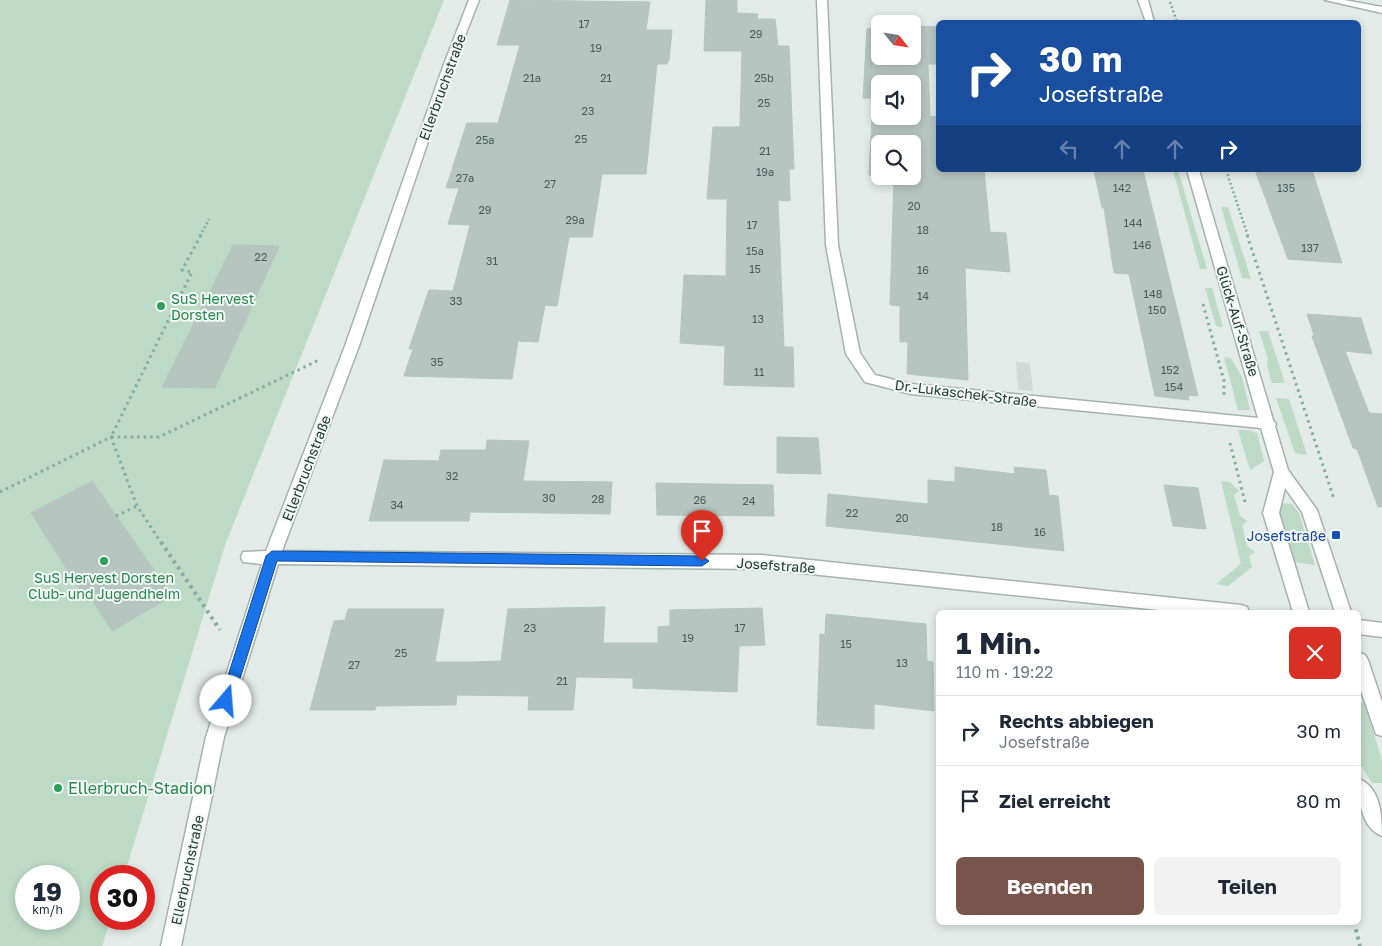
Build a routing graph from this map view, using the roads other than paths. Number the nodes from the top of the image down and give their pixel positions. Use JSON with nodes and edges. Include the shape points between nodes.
{"nodes":[{"id":1,"x":474,"y":0,"type":"edge"},
{"id":2,"x":822,"y":0,"type":"edge"},
{"id":3,"x":1143,"y":0,"type":"edge"},
{"id":4,"x":1330,"y":0,"type":"edge"},
{"id":5,"x":1382,"y":10,"type":"edge"},
{"id":6,"x":1149,"y":20,"type":"edge"},
{"id":7,"x":1194,"y":172,"type":"edge"},
{"id":8,"x":1269,"y":424,"type":"junction"},
{"id":9,"x":1282,"y":472,"type":"junction"},
{"id":10,"x":272,"y":556,"type":"junction"},
{"id":11,"x":249,"y":557,"type":"dead end"},
{"id":12,"x":1222,"y":610,"type":"edge"},
{"id":13,"x":1300,"y":610,"type":"edge"},
{"id":14,"x":1342,"y":610,"type":"edge"},
{"id":15,"x":1361,"y":627,"type":"edge"},
{"id":16,"x":1382,"y":630,"type":"edge"},
{"id":17,"x":1361,"y":666,"type":"edge"},
{"id":18,"x":1382,"y":728,"type":"edge"},
{"id":19,"x":1361,"y":791,"type":"edge"},
{"id":20,"x":1382,"y":827,"type":"edge"},
{"id":21,"x":171,"y":946,"type":"edge"}],
"edges":[{"from":1,"to":10,"type":"street","name":"Ellerbruchstraße","via":[[352,346]]},
{"from":2,"to":8,"type":"street","name":"Dr.-Lukaschek-Straße","via":[[832,245],[853,354],[870,379],[911,389]]},
{"from":3,"to":6,"type":"street"},
{"from":4,"to":5,"type":"street"},
{"from":7,"to":8,"type":"street","name":"Glück-Auf-Straße"},
{"from":8,"to":9,"type":"street","name":"Glück-Auf-Straße"},
{"from":9,"to":13,"type":"street","via":[[1271,513]]},
{"from":9,"to":14,"type":"street","name":"Glück-Auf-Straße","via":[[1309,510]]},
{"from":10,"to":11,"type":"street","name":"Josefstraße"},
{"from":10,"to":12,"type":"street","name":"Josefstraße","via":[[762,562]]},
{"from":10,"to":21,"type":"street","name":"Ellerbruchstraße","via":[[215,737]]},
{"from":15,"to":16,"type":"street"},
{"from":17,"to":18,"type":"street"},
{"from":19,"to":20,"type":"street"}]}
